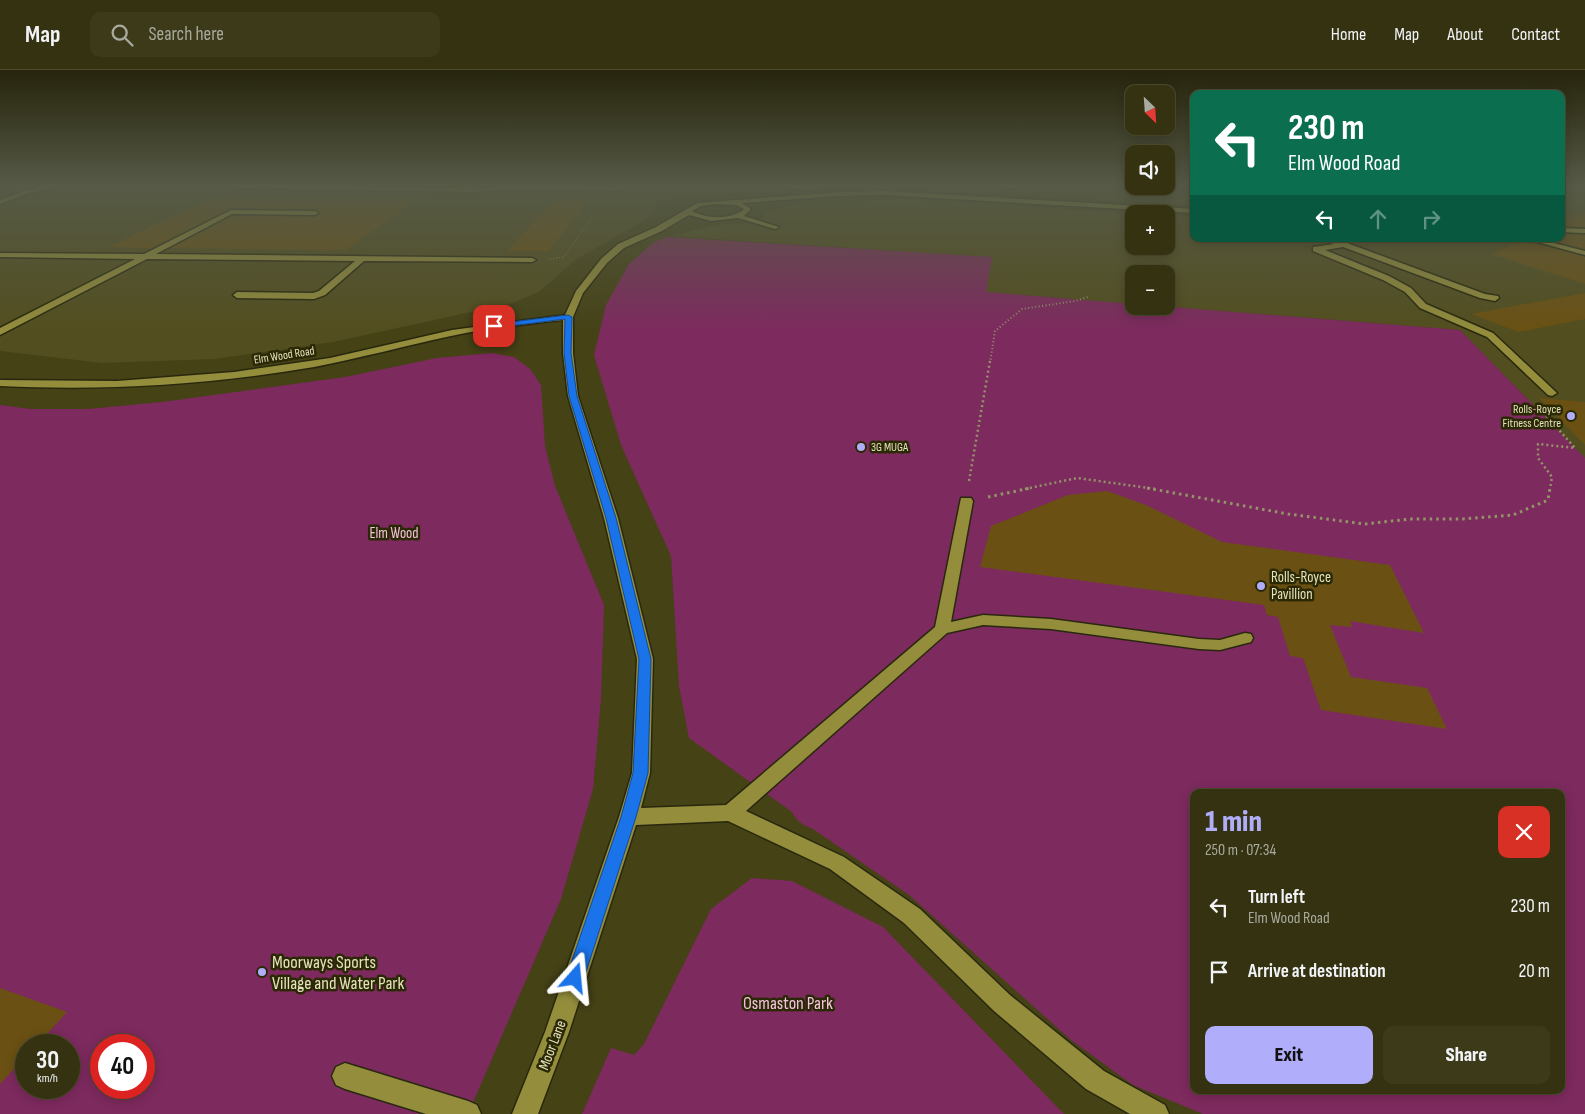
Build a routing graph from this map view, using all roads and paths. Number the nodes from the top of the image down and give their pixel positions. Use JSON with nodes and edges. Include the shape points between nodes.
{"nodes":[{"id":1,"x":190,"y":234,"type":"edge"},
{"id":2,"x":580,"y":234,"type":"edge"},
{"id":3,"x":649,"y":234,"type":"edge"},
{"id":4,"x":1335,"y":242,"type":"edge"},
{"id":5,"x":1546,"y":242,"type":"edge"},
{"id":6,"x":1556,"y":244,"type":"junction"},
{"id":7,"x":1585,"y":244,"type":"edge"},
{"id":8,"x":1344,"y":245,"type":"junction"},
{"id":9,"x":1585,"y":253,"type":"edge"},
{"id":10,"x":0,"y":255,"type":"edge"},
{"id":11,"x":148,"y":256,"type":"junction"},
{"id":12,"x":363,"y":258,"type":"junction"},
{"id":13,"x":532,"y":260,"type":"joint"},
{"id":14,"x":237,"y":295,"type":"dead end"},
{"id":15,"x":1088,"y":297,"type":"dead end"},
{"id":16,"x":1495,"y":298,"type":"dead end"},
{"id":17,"x":568,"y":317,"type":"junction"},
{"id":18,"x":0,"y":332,"type":"edge"},
{"id":19,"x":0,"y":383,"type":"edge"},
{"id":20,"x":1552,"y":393,"type":"dead end"},
{"id":21,"x":1537,"y":405,"type":"dead end"},
{"id":22,"x":966,"y":502,"type":"junction"},
{"id":23,"x":942,"y":629,"type":"junction"},
{"id":24,"x":1245,"y":638,"type":"dead end"},
{"id":25,"x":730,"y":813,"type":"junction"},
{"id":26,"x":629,"y":817,"type":"junction"},
{"id":27,"x":345,"y":1076,"type":"dead end"},
{"id":28,"x":468,"y":1114,"type":"edge"},
{"id":29,"x":525,"y":1114,"type":"edge"},
{"id":30,"x":1156,"y":1114,"type":"edge"}],
"edges":[{"from":1,"to":11,"type":"street"},
{"from":2,"to":13,"type":"path","via":[[564,257]]},
{"from":3,"to":17,"type":"street","name":"Moor Lane","via":[[621,246],[604,261],[579,293]]},
{"from":4,"to":8,"type":"street"},
{"from":5,"to":6,"type":"street"},
{"from":6,"to":7,"type":"street"},
{"from":6,"to":9,"type":"street"},
{"from":8,"to":16,"type":"street"},
{"from":8,"to":20,"type":"street","via":[[1316,249],[1386,278],[1408,290],[1423,306],[1490,334]]},
{"from":10,"to":11,"type":"street"},
{"from":11,"to":12,"type":"street"},
{"from":11,"to":18,"type":"street"},
{"from":12,"to":13,"type":"street"},
{"from":12,"to":14,"type":"street","via":[[322,293],[314,296]]},
{"from":15,"to":22,"type":"path","via":[[1022,309],[995,331]]},
{"from":17,"to":19,"type":"street","name":"Elm Wood Road","via":[[481,328],[369,353],[251,373],[127,384],[49,386]]},
{"from":17,"to":26,"type":"street","name":"Moor Lane","via":[[573,396],[611,518],[645,659],[641,773]]},
{"from":21,"to":22,"type":"path","via":[[1575,448],[1538,444],[1538,458],[1552,477],[1548,500],[1513,515],[1365,524],[1077,478]]},
{"from":22,"to":23,"type":"street"},
{"from":23,"to":24,"type":"street","via":[[983,620],[1051,624],[1199,644],[1220,645]]},
{"from":23,"to":25,"type":"street"},
{"from":25,"to":26,"type":"street"},
{"from":25,"to":30,"type":"street","via":[[837,863],[912,916],[1002,1003],[1095,1080]]},
{"from":26,"to":29,"type":"street","name":"Moor Lane","via":[[557,1032]]},
{"from":27,"to":28,"type":"street"}]}
